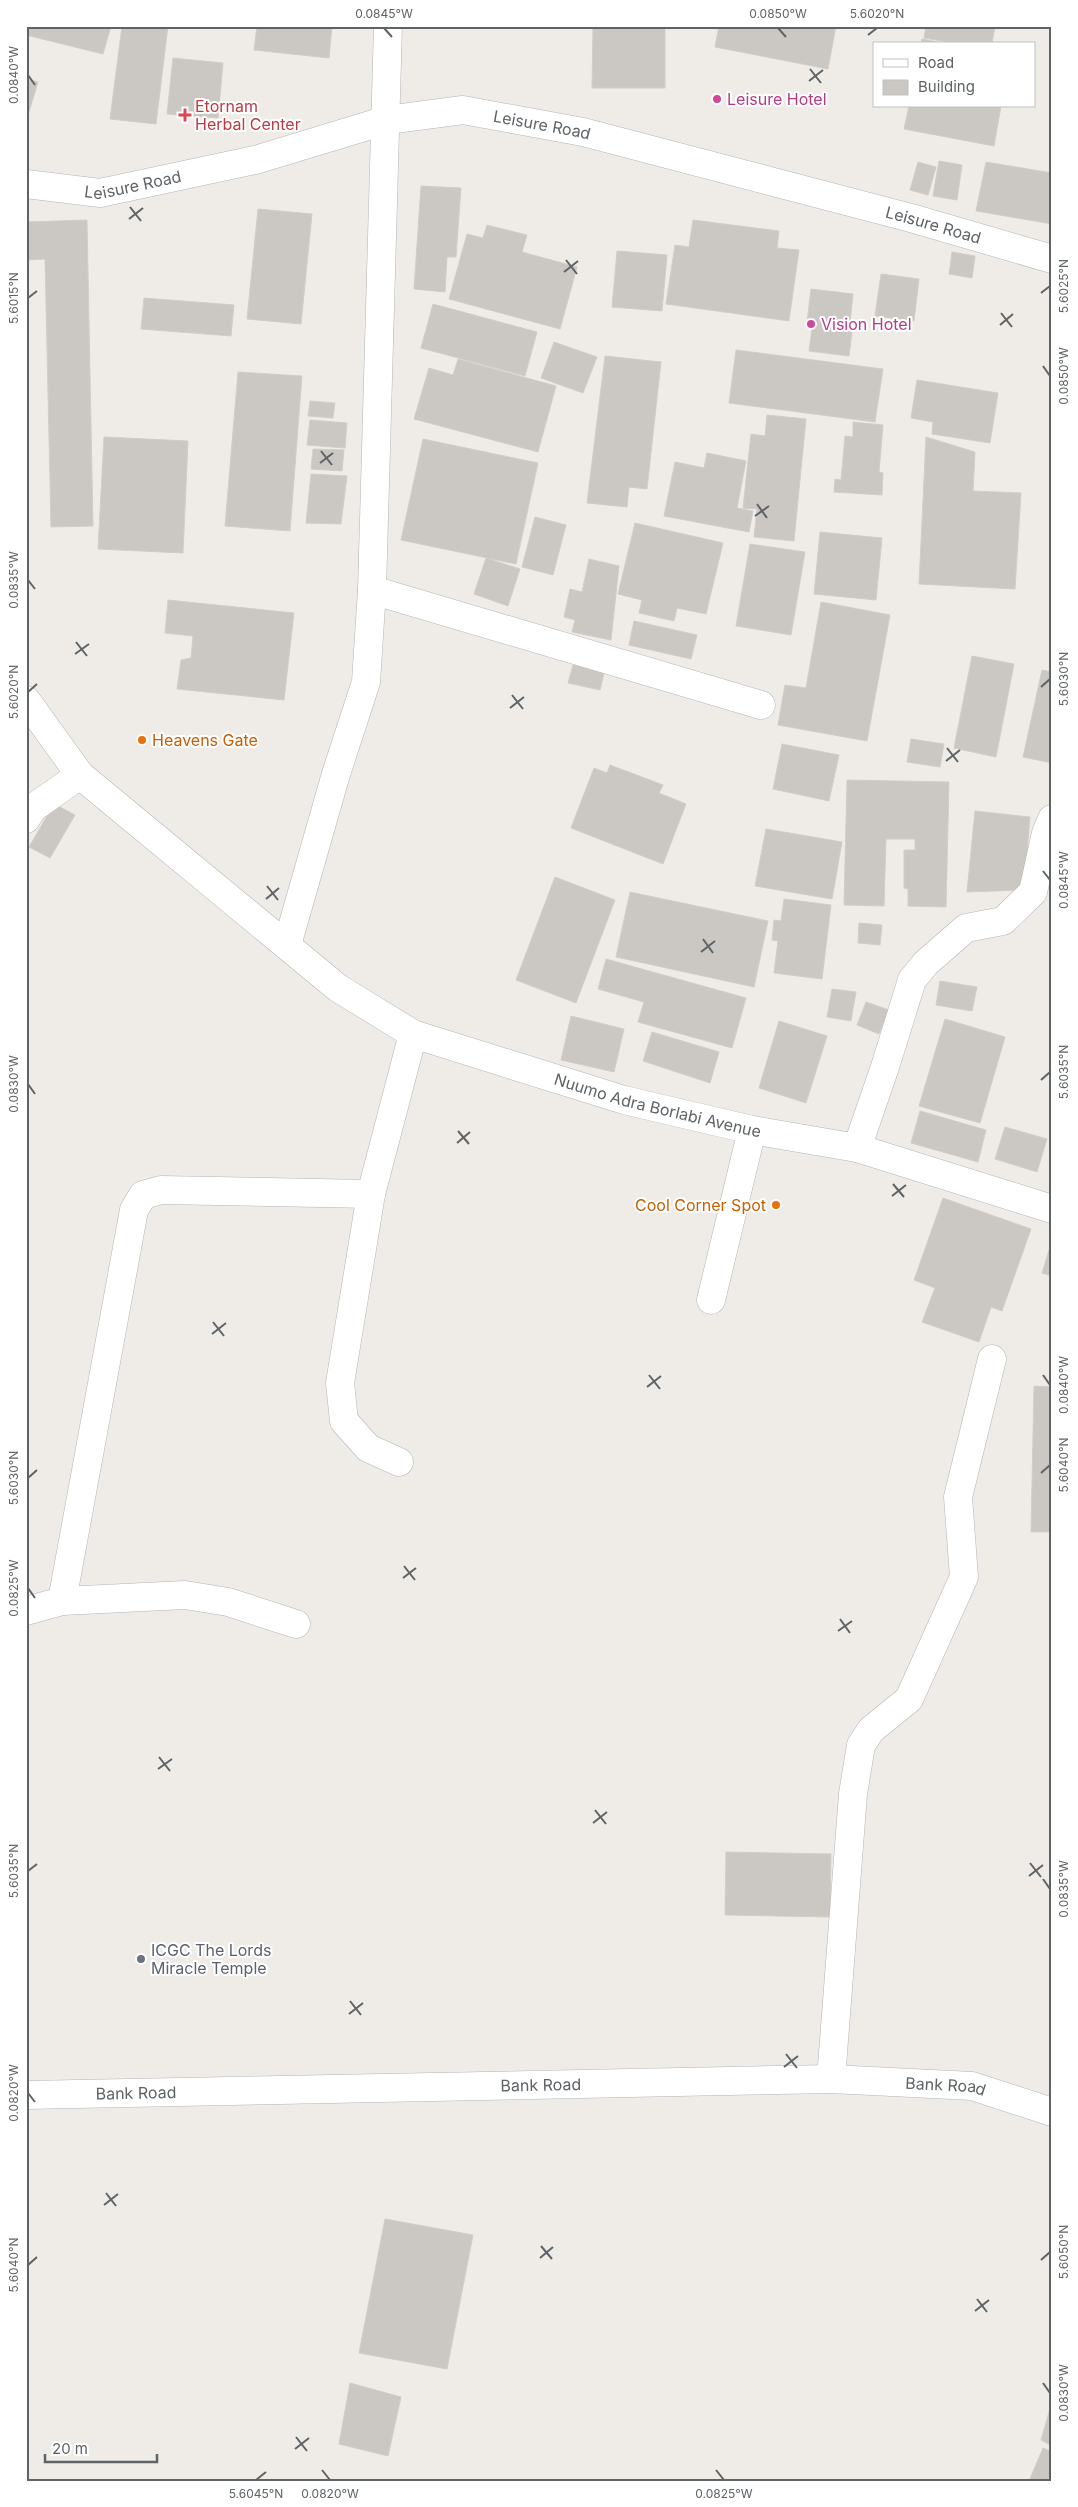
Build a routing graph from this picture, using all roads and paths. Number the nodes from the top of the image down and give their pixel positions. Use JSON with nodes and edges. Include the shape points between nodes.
{"nodes":[{"id":1,"x":388,"y":26,"type":"edge"},
{"id":2,"x":387,"y":120,"type":"junction"},
{"id":3,"x":26,"y":184,"type":"edge"},
{"id":4,"x":1052,"y":259,"type":"edge"},
{"id":5,"x":372,"y":590,"type":"junction"},
{"id":6,"x":26,"y":700,"type":"edge"},
{"id":7,"x":761,"y":705,"type":"dead end"},
{"id":8,"x":80,"y":775,"type":"junction"},
{"id":9,"x":26,"y":819,"type":"edge"},
{"id":10,"x":1052,"y":819,"type":"edge"},
{"id":11,"x":287,"y":946,"type":"junction"},
{"id":12,"x":412,"y":1034,"type":"junction"},
{"id":13,"x":752,"y":1130,"type":"junction"},
{"id":14,"x":857,"y":1148,"type":"junction"},
{"id":15,"x":372,"y":1194,"type":"junction"},
{"id":16,"x":1052,"y":1209,"type":"edge"},
{"id":17,"x":711,"y":1300,"type":"dead end"},
{"id":18,"x":992,"y":1359,"type":"dead end"},
{"id":19,"x":399,"y":1462,"type":"dead end"},
{"id":20,"x":62,"y":1601,"type":"junction"},
{"id":21,"x":26,"y":1611,"type":"edge"},
{"id":22,"x":296,"y":1624,"type":"dead end"},
{"id":23,"x":831,"y":2079,"type":"junction"},
{"id":24,"x":26,"y":2095,"type":"edge"},
{"id":25,"x":1052,"y":2112,"type":"edge"}],
"edges":[{"from":1,"to":2,"type":"street"},
{"from":2,"to":3,"type":"street","name":"Leisure Road","via":[[255,160],[100,193]]},
{"from":2,"to":4,"type":"street","name":"Leisure Road","via":[[463,110],[583,132],[911,218]]},
{"from":2,"to":5,"type":"street"},
{"from":5,"to":7,"type":"street"},
{"from":5,"to":11,"type":"street","via":[[366,682]]},
{"from":6,"to":8,"type":"street","name":"Nuumo Adra Borlabi Avenue"},
{"from":8,"to":9,"type":"street","via":[[33,808]]},
{"from":8,"to":11,"type":"street","name":"Nuumo Adra Borlabi Avenue"},
{"from":10,"to":14,"type":"street","via":[[1033,892],[1002,921],[966,928],[926,963],[912,980]]},
{"from":11,"to":12,"type":"street","name":"Nuumo Adra Borlabi Avenue","via":[[338,988]]},
{"from":12,"to":13,"type":"street","name":"Nuumo Adra Borlabi Avenue","via":[[624,1100]]},
{"from":12,"to":15,"type":"street"},
{"from":13,"to":14,"type":"street","name":"Nuumo Adra Borlabi Avenue"},
{"from":13,"to":17,"type":"street"},
{"from":14,"to":16,"type":"street","name":"Nuumo Adra Borlabi Avenue"},
{"from":15,"to":19,"type":"street","via":[[340,1383],[344,1421],[368,1448]]},
{"from":15,"to":20,"type":"street","via":[[161,1190],[143,1195],[134,1210]]},
{"from":18,"to":23,"type":"street","via":[[958,1498],[964,1577],[909,1699],[871,1730],[861,1746],[853,1794]]},
{"from":20,"to":21,"type":"street"},
{"from":20,"to":22,"type":"street","via":[[185,1595],[228,1602]]},
{"from":23,"to":24,"type":"street","name":"Bank Road"},
{"from":23,"to":25,"type":"street","name":"Bank Road","via":[[972,2086]]}]}
